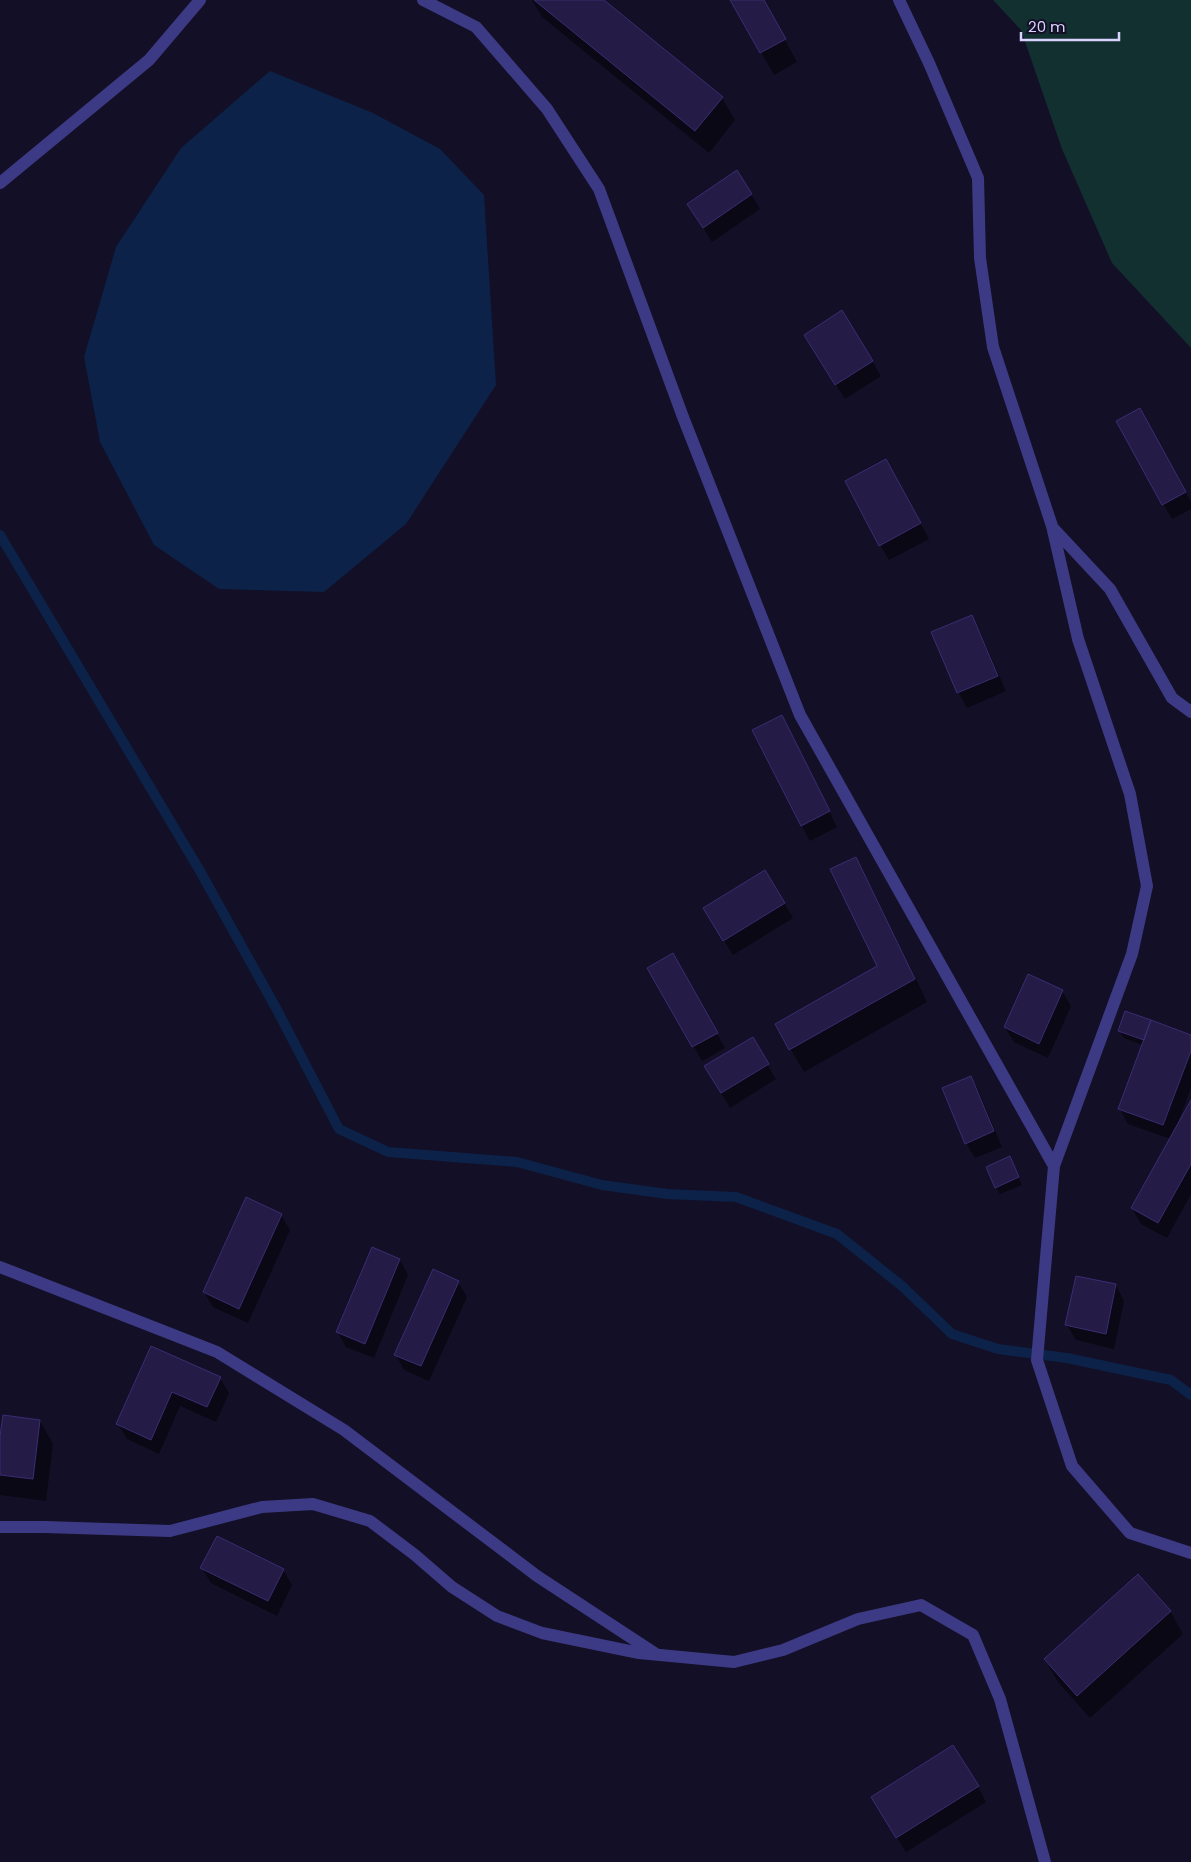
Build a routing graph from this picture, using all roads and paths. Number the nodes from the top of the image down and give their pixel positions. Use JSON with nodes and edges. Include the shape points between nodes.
{"nodes":[{"id":1,"x":200,"y":0,"type":"edge"},
{"id":2,"x":424,"y":0,"type":"edge"},
{"id":3,"x":899,"y":0,"type":"edge"},
{"id":4,"x":0,"y":184,"type":"edge"},
{"id":5,"x":1052,"y":526,"type":"junction"},
{"id":6,"x":1191,"y":712,"type":"edge"},
{"id":7,"x":1054,"y":1166,"type":"junction"},
{"id":8,"x":0,"y":1267,"type":"edge"},
{"id":9,"x":0,"y":1527,"type":"edge"},
{"id":10,"x":1191,"y":1553,"type":"edge"},
{"id":11,"x":658,"y":1655,"type":"junction"},
{"id":12,"x":1045,"y":1862,"type":"edge"}],
"edges":[{"from":1,"to":4,"type":"street","via":[[149,60]]},
{"from":2,"to":7,"type":"street","via":[[476,27],[547,109],[598,189],[800,715]]},
{"from":3,"to":5,"type":"street","via":[[978,178],[980,258],[994,347]]},
{"from":5,"to":6,"type":"street","via":[[1110,589],[1172,698]]},
{"from":5,"to":7,"type":"street","via":[[1078,639],[1130,794],[1147,886],[1132,954]]},
{"from":7,"to":10,"type":"street","via":[[1037,1360],[1072,1466],[1130,1533]]},
{"from":8,"to":11,"type":"street","via":[[217,1352],[344,1430],[537,1576]]},
{"from":9,"to":11,"type":"street","via":[[170,1531],[262,1507],[313,1504],[370,1521],[452,1587],[497,1616],[542,1633]]},
{"from":11,"to":12,"type":"street","via":[[734,1662],[783,1650],[858,1619],[920,1605],[973,1635],[1000,1699]]}]}
